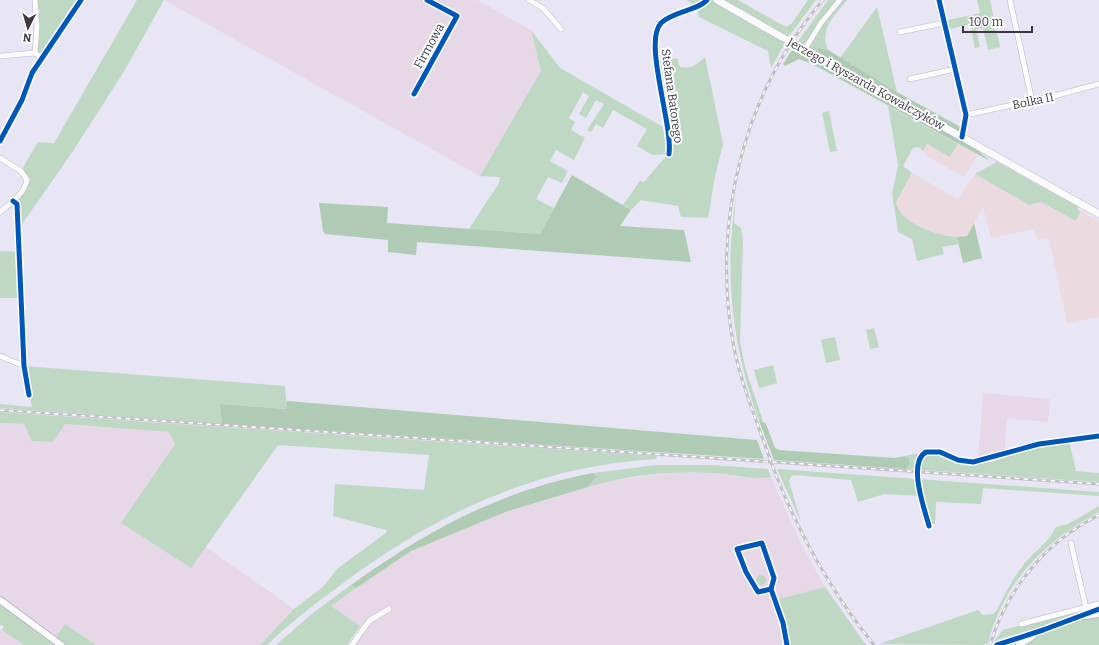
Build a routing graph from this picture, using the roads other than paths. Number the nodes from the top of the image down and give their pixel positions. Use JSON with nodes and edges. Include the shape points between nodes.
{"nodes":[{"id":1,"x":35,"y":0,"type":"edge"},
{"id":2,"x":81,"y":0,"type":"edge"},
{"id":3,"x":427,"y":0,"type":"edge"},
{"id":4,"x":529,"y":0,"type":"edge"},
{"id":5,"x":707,"y":0,"type":"edge"},
{"id":6,"x":717,"y":0,"type":"edge"},
{"id":7,"x":840,"y":0,"type":"edge"},
{"id":8,"x":939,"y":0,"type":"edge"},
{"id":9,"x":1010,"y":0,"type":"edge"},
{"id":10,"x":944,"y":23,"type":"junction"},
{"id":11,"x":561,"y":29,"type":"dead end"},
{"id":12,"x":900,"y":32,"type":"dead end"},
{"id":13,"x":803,"y":48,"type":"junction"},
{"id":14,"x":35,"y":52,"type":"junction"},
{"id":15,"x":0,"y":56,"type":"edge"},
{"id":16,"x":42,"y":58,"type":"junction"},
{"id":17,"x":955,"y":69,"type":"junction"},
{"id":18,"x":910,"y":79,"type":"dead end"},
{"id":19,"x":1099,"y":84,"type":"edge"},
{"id":20,"x":414,"y":94,"type":"dead end"},
{"id":21,"x":1032,"y":101,"type":"junction"},
{"id":22,"x":966,"y":115,"type":"junction"},
{"id":23,"x":2,"y":133,"type":"edge"},
{"id":24,"x":962,"y":137,"type":"junction"},
{"id":25,"x":0,"y":141,"type":"edge"},
{"id":26,"x":669,"y":154,"type":"dead end"},
{"id":27,"x":0,"y":158,"type":"edge"},
{"id":28,"x":14,"y":201,"type":"junction"},
{"id":29,"x":0,"y":212,"type":"edge"},
{"id":30,"x":1099,"y":214,"type":"edge"},
{"id":31,"x":0,"y":356,"type":"edge"},
{"id":32,"x":24,"y":366,"type":"junction"},
{"id":33,"x":30,"y":395,"type":"dead end"},
{"id":34,"x":1099,"y":436,"type":"edge"},
{"id":35,"x":929,"y":526,"type":"dead end"},
{"id":36,"x":1071,"y":543,"type":"dead end"},
{"id":37,"x":771,"y":589,"type":"junction"},
{"id":38,"x":0,"y":600,"type":"edge"},
{"id":39,"x":1099,"y":604,"type":"edge"},
{"id":40,"x":1086,"y":608,"type":"junction"},
{"id":41,"x":389,"y":609,"type":"dead end"},
{"id":42,"x":1099,"y":609,"type":"edge"},
{"id":43,"x":1099,"y":614,"type":"edge"},
{"id":44,"x":1077,"y":618,"type":"junction"},
{"id":45,"x":1021,"y":624,"type":"dead end"},
{"id":46,"x":1043,"y":630,"type":"junction"},
{"id":47,"x":788,"y":644,"type":"edge"},
{"id":48,"x":61,"y":645,"type":"edge"},
{"id":49,"x":352,"y":645,"type":"edge"},
{"id":50,"x":997,"y":645,"type":"edge"},
{"id":51,"x":1019,"y":645,"type":"edge"}],
"edges":[{"from":1,"to":14,"type":"street"},
{"from":2,"to":16,"type":"street"},
{"from":3,"to":20,"type":"street","name":"Firmowa","via":[[457,16]]},
{"from":4,"to":11,"type":"street","via":[[543,8]]},
{"from":5,"to":26,"type":"street","name":"Stefana Batorego","via":[[669,17],[660,24],[655,33],[654,48],[668,131]]},
{"from":6,"to":13,"type":"main road","name":"Jerzego i Ryszarda Kowalczyków","bridge":true},
{"from":7,"to":13,"type":"street"},
{"from":8,"to":10,"type":"street"},
{"from":9,"to":21,"type":"street"},
{"from":10,"to":12,"type":"street"},
{"from":10,"to":17,"type":"street"},
{"from":13,"to":24,"type":"main road","name":"Jerzego i Ryszarda Kowalczyków"},
{"from":14,"to":15,"type":"street"},
{"from":14,"to":16,"type":"street"},
{"from":16,"to":23,"type":"street"},
{"from":17,"to":18,"type":"street"},
{"from":17,"to":22,"type":"street"},
{"from":19,"to":21,"type":"street","name":"Bolka II"},
{"from":21,"to":22,"type":"street","name":"Bolka II"},
{"from":22,"to":24,"type":"street"},
{"from":23,"to":25,"type":"street"},
{"from":24,"to":30,"type":"main road","name":"Jerzego i Ryszarda Kowalczyków"},
{"from":27,"to":28,"type":"street","via":[[21,171],[27,180],[26,186]]},
{"from":28,"to":29,"type":"street"},
{"from":28,"to":32,"type":"street","via":[[17,204]]},
{"from":31,"to":32,"type":"street"},
{"from":32,"to":33,"type":"street"},
{"from":34,"to":35,"type":"street","bridge":true,"via":[[1039,444],[973,462],[928,451],[922,455],[919,462],[918,489]]},
{"from":36,"to":40,"type":"street"},
{"from":37,"to":37,"type":"street","via":[[774,578],[762,543],[736,549],[758,592]]},
{"from":37,"to":47,"type":"street"},
{"from":38,"to":48,"type":"street"},
{"from":39,"to":40,"type":"street"},
{"from":40,"to":45,"type":"street"},
{"from":41,"to":49,"type":"street","via":[[369,621]]},
{"from":42,"to":44,"type":"street"},
{"from":43,"to":44,"type":"street"},
{"from":44,"to":46,"type":"street"},
{"from":46,"to":50,"type":"street"},
{"from":46,"to":51,"type":"street"}]}
